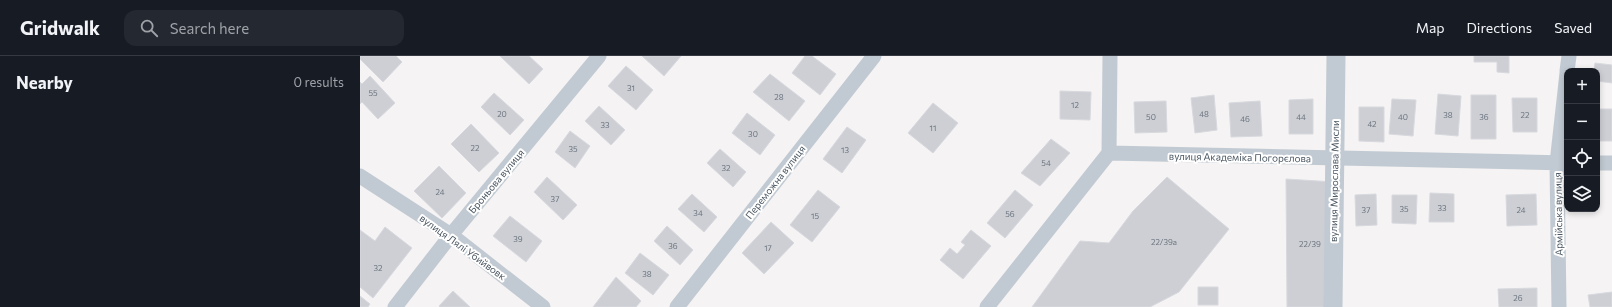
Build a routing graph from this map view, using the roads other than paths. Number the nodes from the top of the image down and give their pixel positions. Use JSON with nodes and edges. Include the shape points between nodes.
{"nodes":[{"id":1,"x":599,"y":56,"type":"edge"},
{"id":2,"x":874,"y":56,"type":"edge"},
{"id":3,"x":1110,"y":56,"type":"edge"},
{"id":4,"x":1336,"y":56,"type":"edge"},
{"id":5,"x":1569,"y":56,"type":"edge"},
{"id":6,"x":1568,"y":68,"type":"edge"},
{"id":7,"x":1565,"y":104,"type":"edge"},
{"id":8,"x":1109,"y":153,"type":"junction"},
{"id":9,"x":1334,"y":159,"type":"junction"},
{"id":10,"x":1562,"y":163,"type":"edge"},
{"id":11,"x":1600,"y":163,"type":"edge"},
{"id":12,"x":1612,"y":163,"type":"edge"},
{"id":13,"x":360,"y":176,"type":"edge"},
{"id":14,"x":451,"y":235,"type":"junction"},
{"id":15,"x":395,"y":307,"type":"edge"},
{"id":16,"x":543,"y":307,"type":"edge"},
{"id":17,"x":677,"y":307,"type":"edge"},
{"id":18,"x":987,"y":307,"type":"edge"},
{"id":19,"x":1333,"y":307,"type":"edge"},
{"id":20,"x":1559,"y":307,"type":"edge"}],
"edges":[{"from":1,"to":14,"type":"street","name":"Броньова вулиця"},
{"from":2,"to":17,"type":"street","name":"Переможна вулиця"},
{"from":3,"to":8,"type":"street"},
{"from":4,"to":9,"type":"street","name":"вулиця Мирослава Мисли"},
{"from":5,"to":6,"type":"street","name":"Армійська вулиця"},
{"from":7,"to":10,"type":"street","name":"Армійська вулиця"},
{"from":8,"to":9,"type":"street","name":"вулиця Академіка Погорєлова"},
{"from":8,"to":18,"type":"street"},
{"from":9,"to":10,"type":"street","name":"вулиця Академіка Погорєлова"},
{"from":9,"to":19,"type":"street","name":"вулиця Мирослава Мисли"},
{"from":10,"to":20,"type":"street","name":"Армійська вулиця"},
{"from":11,"to":12,"type":"street"},
{"from":13,"to":14,"type":"street","name":"вулиця Лялі Убийвовк"},
{"from":14,"to":15,"type":"street","name":"Броньова вулиця"},
{"from":14,"to":16,"type":"street","name":"вулиця Лялі Убийвовк"}]}
